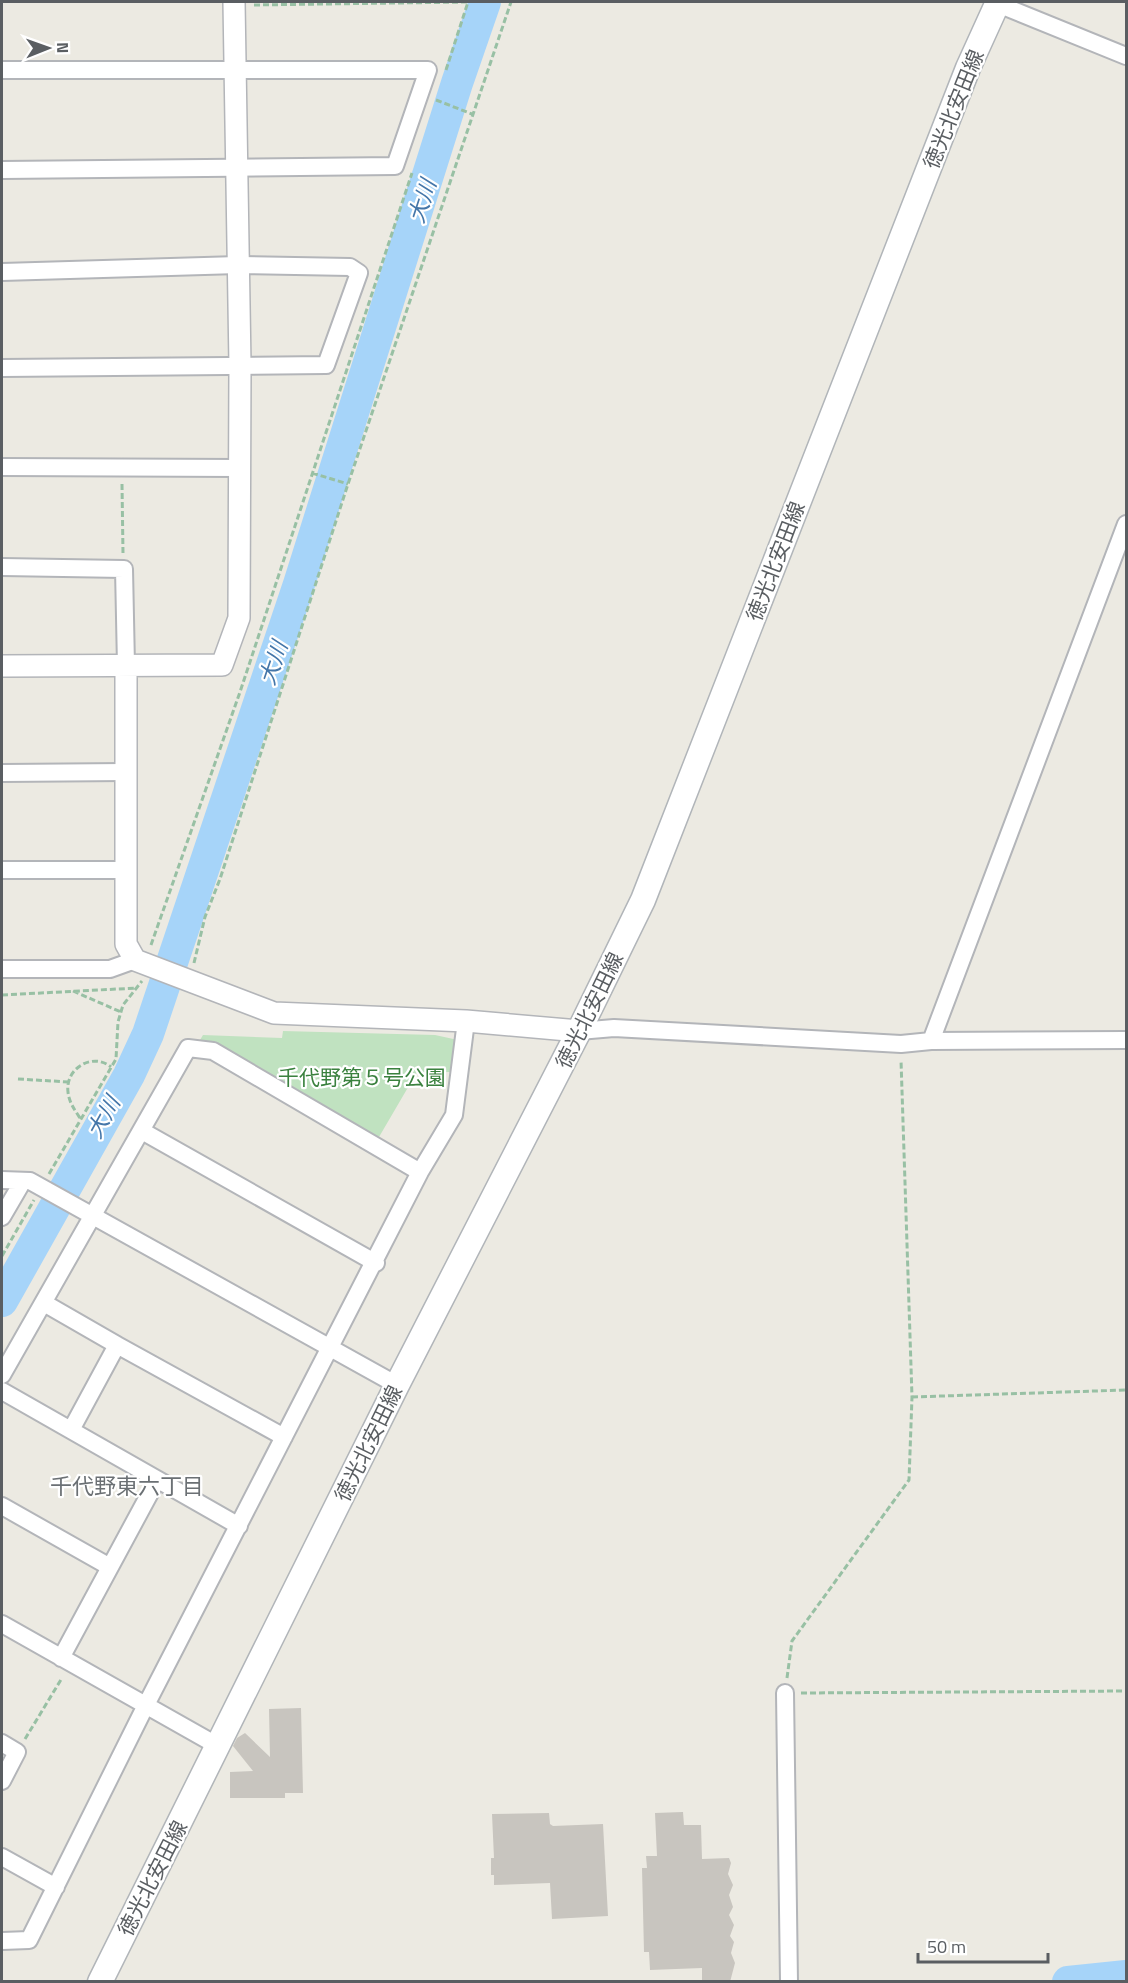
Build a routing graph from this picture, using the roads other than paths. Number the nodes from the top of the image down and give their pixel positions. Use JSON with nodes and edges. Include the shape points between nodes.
{"nodes":[{"id":1,"x":996,"y":2,"type":"edge"},
{"id":2,"x":234,"y":4,"type":"edge"},
{"id":3,"x":1126,"y":56,"type":"edge"},
{"id":4,"x":2,"y":70,"type":"edge"},
{"id":5,"x":234,"y":71,"type":"junction"},
{"id":6,"x":236,"y":169,"type":"junction"},
{"id":7,"x":2,"y":170,"type":"edge"},
{"id":8,"x":238,"y":265,"type":"junction"},
{"id":9,"x":2,"y":272,"type":"edge"},
{"id":10,"x":240,"y":365,"type":"junction"},
{"id":11,"x":2,"y":368,"type":"edge"},
{"id":12,"x":2,"y":467,"type":"edge"},
{"id":13,"x":240,"y":468,"type":"junction"},
{"id":14,"x":1126,"y":524,"type":"edge"},
{"id":15,"x":2,"y":567,"type":"edge"},
{"id":16,"x":2,"y":666,"type":"edge"},
{"id":17,"x":126,"y":666,"type":"junction"},
{"id":18,"x":126,"y":772,"type":"junction"},
{"id":19,"x":2,"y":773,"type":"edge"},
{"id":20,"x":2,"y":870,"type":"edge"},
{"id":21,"x":126,"y":870,"type":"junction"},
{"id":22,"x":144,"y":964,"type":"junction"},
{"id":23,"x":2,"y":969,"type":"edge"},
{"id":24,"x":466,"y":1020,"type":"junction"},
{"id":25,"x":579,"y":1031,"type":"junction"},
{"id":26,"x":1126,"y":1040,"type":"edge"},
{"id":27,"x":931,"y":1041,"type":"junction"},
{"id":28,"x":142,"y":1131,"type":"junction"},
{"id":29,"x":420,"y":1172,"type":"junction"},
{"id":30,"x":2,"y":1180,"type":"edge"},
{"id":31,"x":23,"y":1181,"type":"junction"},
{"id":32,"x":88,"y":1215,"type":"junction"},
{"id":33,"x":2,"y":1217,"type":"edge"},
{"id":34,"x":376,"y":1263,"type":"junction"},
{"id":35,"x":44,"y":1303,"type":"junction"},
{"id":36,"x":117,"y":1345,"type":"junction"},
{"id":37,"x":330,"y":1350,"type":"junction"},
{"id":38,"x":2,"y":1375,"type":"edge"},
{"id":39,"x":397,"y":1385,"type":"junction"},
{"id":40,"x":2,"y":1392,"type":"edge"},
{"id":41,"x":71,"y":1430,"type":"junction"},
{"id":42,"x":284,"y":1437,"type":"junction"},
{"id":43,"x":157,"y":1480,"type":"junction"},
{"id":44,"x":2,"y":1506,"type":"edge"},
{"id":45,"x":239,"y":1526,"type":"junction"},
{"id":46,"x":110,"y":1567,"type":"junction"},
{"id":47,"x":2,"y":1624,"type":"edge"},
{"id":48,"x":66,"y":1661,"type":"junction"},
{"id":49,"x":785,"y":1693,"type":"road end"},
{"id":50,"x":146,"y":1705,"type":"junction"},
{"id":51,"x":2,"y":1743,"type":"edge"},
{"id":52,"x":218,"y":1746,"type":"junction"},
{"id":53,"x":2,"y":1781,"type":"edge"},
{"id":54,"x":2,"y":1857,"type":"edge"},
{"id":55,"x":56,"y":1887,"type":"junction"},
{"id":56,"x":2,"y":1941,"type":"edge"},
{"id":57,"x":100,"y":1982,"type":"edge"},
{"id":58,"x":789,"y":1982,"type":"edge"}],
"edges":[{"from":1,"to":3,"type":"street"},
{"from":1,"to":25,"type":"main road","name":"徳光北安田線","via":[[643,900]]},
{"from":2,"to":5,"type":"street"},
{"from":4,"to":5,"type":"street"},
{"from":5,"to":6,"type":"street"},
{"from":5,"to":6,"type":"street","via":[[428,70],[395,166]]},
{"from":6,"to":7,"type":"street"},
{"from":6,"to":8,"type":"street"},
{"from":8,"to":9,"type":"street"},
{"from":8,"to":10,"type":"street"},
{"from":8,"to":10,"type":"street","via":[[350,267],[359,273],[327,365]]},
{"from":10,"to":11,"type":"street"},
{"from":10,"to":13,"type":"street"},
{"from":12,"to":13,"type":"street"},
{"from":13,"to":17,"type":"street","via":[[239,618],[222,665]]},
{"from":14,"to":27,"type":"street"},
{"from":15,"to":17,"type":"street","via":[[124,569]]},
{"from":16,"to":17,"type":"street"},
{"from":17,"to":18,"type":"street"},
{"from":18,"to":19,"type":"street"},
{"from":18,"to":21,"type":"street"},
{"from":20,"to":21,"type":"street"},
{"from":21,"to":22,"type":"street","via":[[126,944]]},
{"from":22,"to":23,"type":"street","via":[[110,969]]},
{"from":22,"to":24,"type":"street","via":[[274,1013]]},
{"from":24,"to":25,"type":"street"},
{"from":24,"to":29,"type":"street","via":[[454,1115]]},
{"from":25,"to":27,"type":"street","via":[[614,1028],[901,1044]]},
{"from":25,"to":39,"type":"main road","name":"徳光北安田線"},
{"from":26,"to":27,"type":"street"},
{"from":28,"to":29,"type":"street","via":[[188,1048],[213,1051]]},
{"from":28,"to":32,"type":"street"},
{"from":28,"to":34,"type":"street"},
{"from":29,"to":34,"type":"street"},
{"from":30,"to":31,"type":"street"},
{"from":31,"to":32,"type":"street","via":[[30,1181]]},
{"from":31,"to":33,"type":"street"},
{"from":32,"to":35,"type":"street"},
{"from":32,"to":37,"type":"street"},
{"from":34,"to":37,"type":"street"},
{"from":35,"to":36,"type":"street"},
{"from":35,"to":38,"type":"street"},
{"from":36,"to":41,"type":"street"},
{"from":36,"to":42,"type":"street"},
{"from":37,"to":39,"type":"street"},
{"from":37,"to":42,"type":"street"},
{"from":39,"to":52,"type":"main road","name":"徳光北安田線"},
{"from":40,"to":41,"type":"street"},
{"from":41,"to":43,"type":"street"},
{"from":42,"to":45,"type":"street"},
{"from":43,"to":45,"type":"street"},
{"from":43,"to":46,"type":"street"},
{"from":44,"to":46,"type":"street"},
{"from":45,"to":50,"type":"street"},
{"from":46,"to":48,"type":"street"},
{"from":47,"to":48,"type":"street"},
{"from":48,"to":50,"type":"street"},
{"from":49,"to":58,"type":"street"},
{"from":50,"to":52,"type":"street"},
{"from":50,"to":55,"type":"street"},
{"from":51,"to":53,"type":"street","via":[[17,1752]]},
{"from":52,"to":57,"type":"main road","name":"徳光北安田線"},
{"from":54,"to":55,"type":"street"},
{"from":55,"to":56,"type":"street","via":[[29,1940]]}]}
